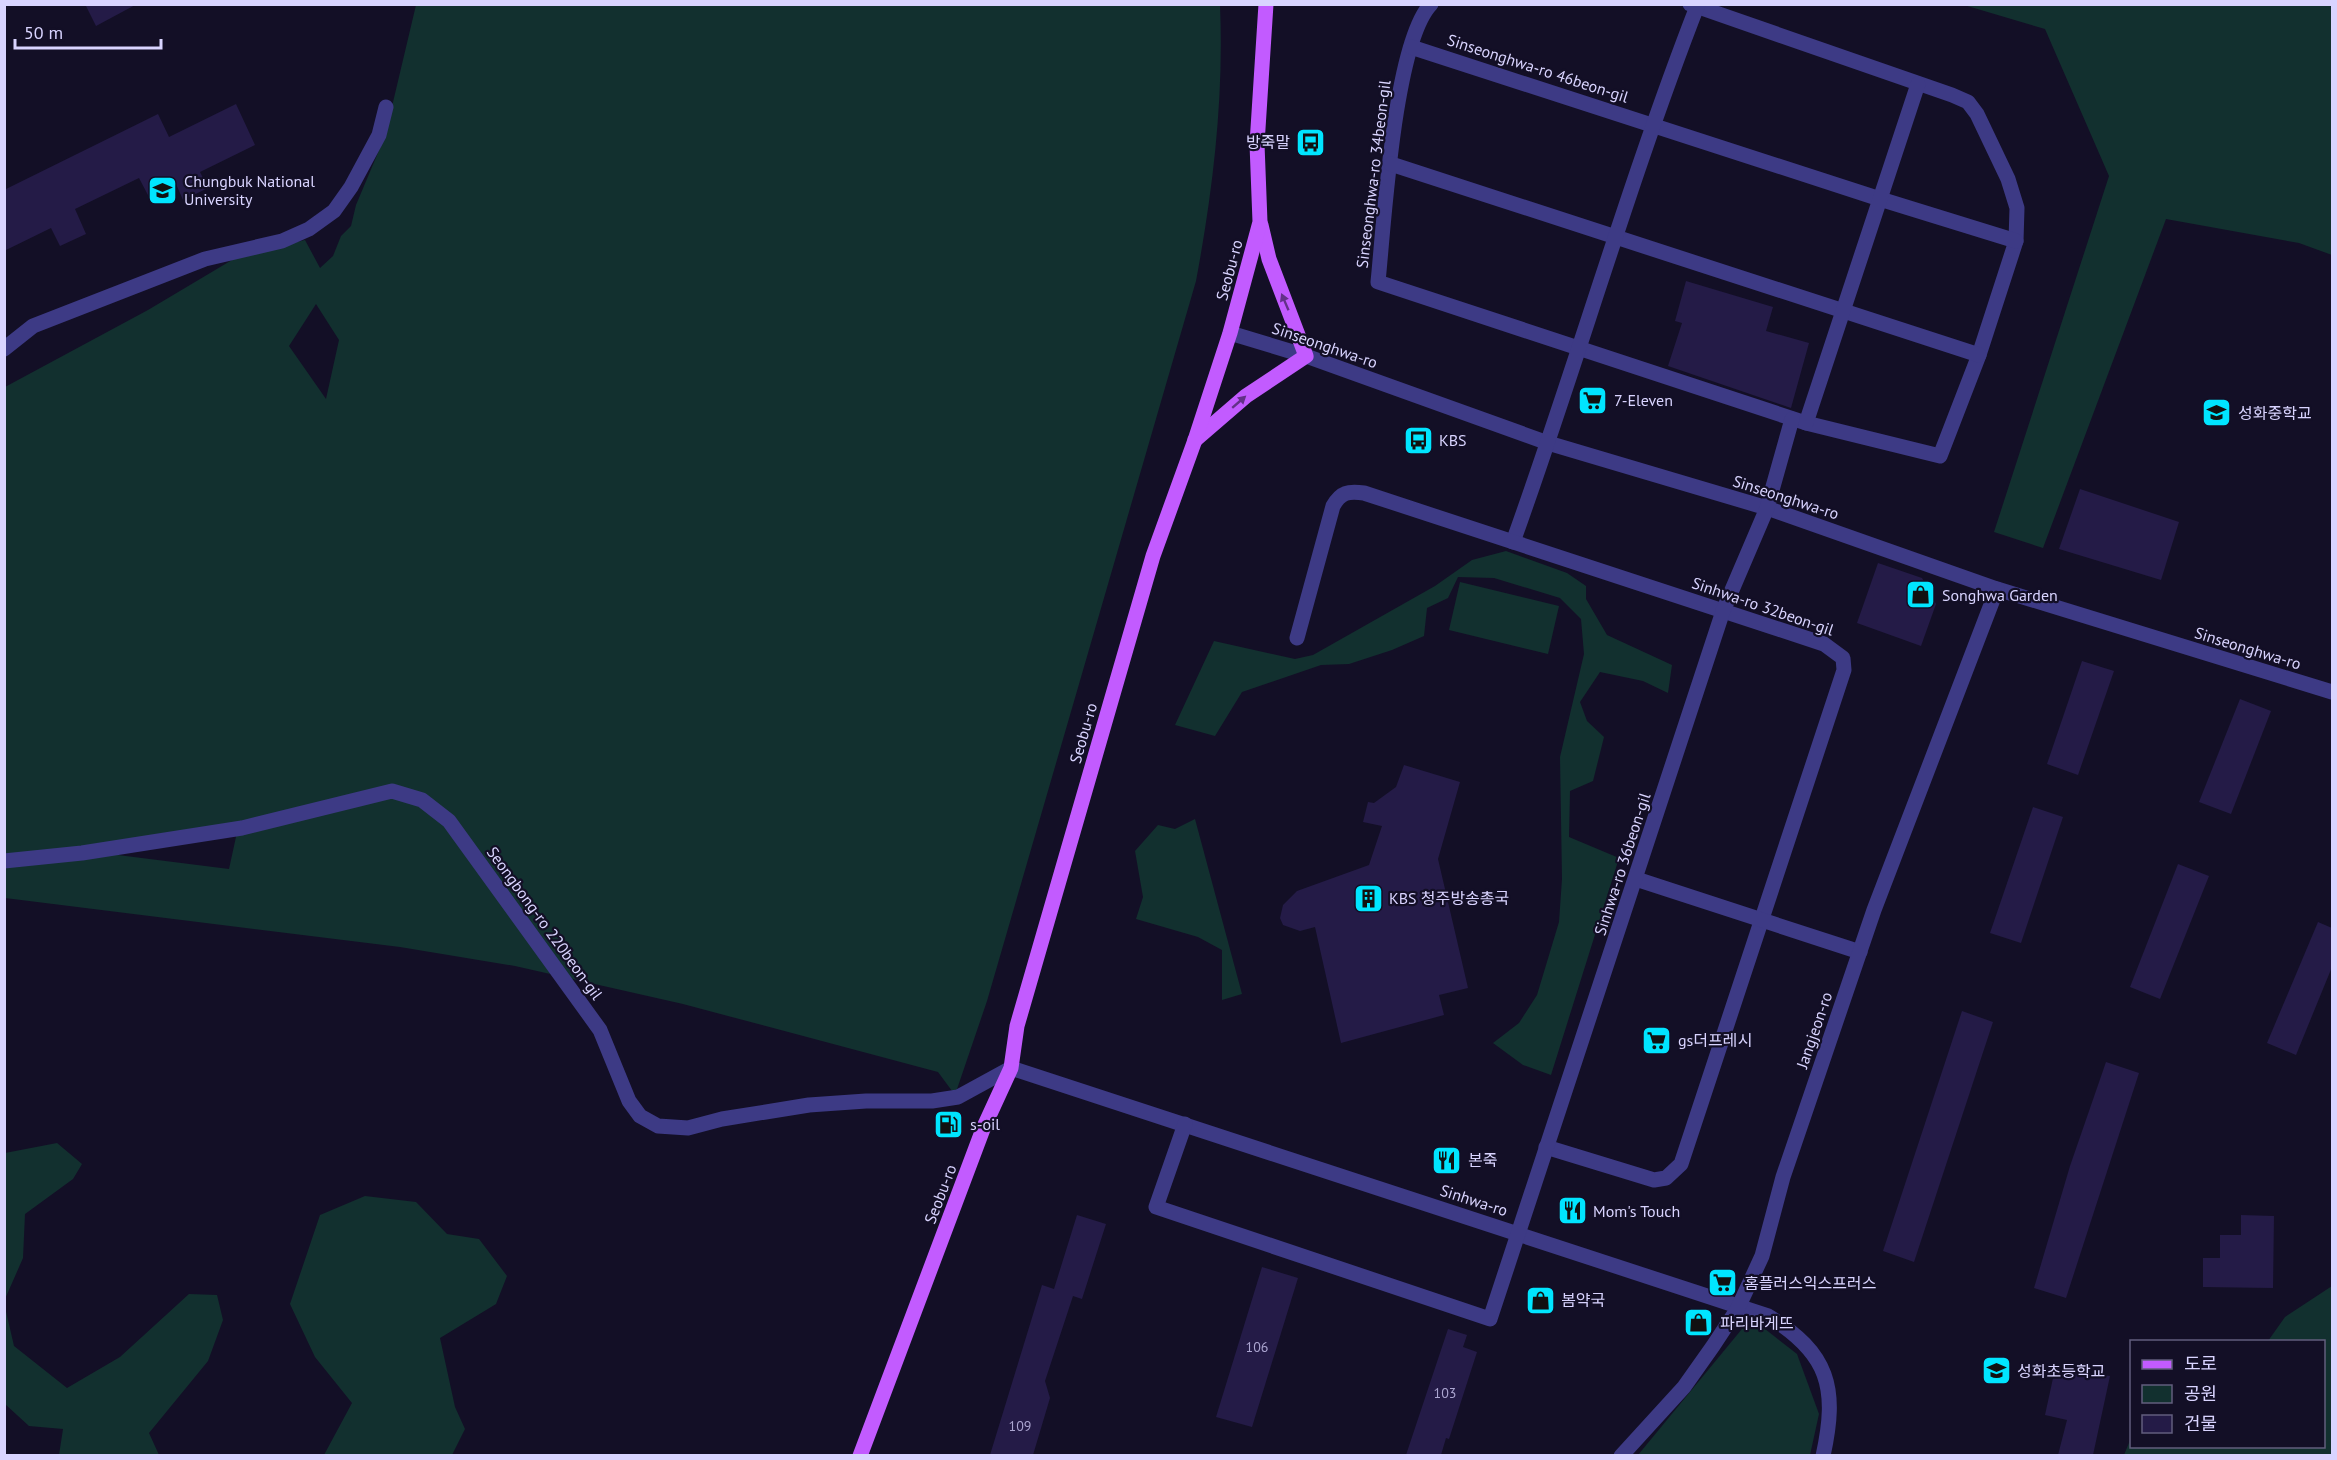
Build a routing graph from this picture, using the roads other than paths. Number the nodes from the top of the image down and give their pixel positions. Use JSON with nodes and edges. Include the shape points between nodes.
{"nodes":[{"id":1,"x":1266,"y":4,"type":"edge"},
{"id":2,"x":1431,"y":4,"type":"edge"},
{"id":3,"x":1695,"y":5,"type":"edge"},
{"id":4,"x":1412,"y":47,"type":"junction"},
{"id":5,"x":1918,"y":84,"type":"junction"},
{"id":6,"x":386,"y":107,"type":"dead end"},
{"id":7,"x":1653,"y":124,"type":"junction"},
{"id":8,"x":1391,"y":164,"type":"junction"},
{"id":9,"x":1880,"y":199,"type":"junction"},
{"id":10,"x":1260,"y":222,"type":"junction"},
{"id":11,"x":1617,"y":237,"type":"junction"},
{"id":12,"x":2016,"y":241,"type":"junction"},
{"id":13,"x":1843,"y":311,"type":"junction"},
{"id":14,"x":1230,"y":333,"type":"junction"},
{"id":15,"x":4,"y":349,"type":"edge"},
{"id":16,"x":1580,"y":349,"type":"junction"},
{"id":17,"x":1979,"y":355,"type":"junction"},
{"id":18,"x":1306,"y":356,"type":"junction"},
{"id":19,"x":1799,"y":421,"type":"junction"},
{"id":20,"x":1195,"y":441,"type":"junction"},
{"id":21,"x":1548,"y":443,"type":"junction"},
{"id":22,"x":1767,"y":508,"type":"junction"},
{"id":23,"x":1513,"y":542,"type":"junction"},
{"id":24,"x":1997,"y":589,"type":"junction"},
{"id":25,"x":1724,"y":611,"type":"junction"},
{"id":26,"x":1297,"y":638,"type":"dead end"},
{"id":27,"x":2332,"y":693,"type":"edge"},
{"id":28,"x":4,"y":861,"type":"edge"},
{"id":29,"x":1636,"y":879,"type":"junction"},
{"id":30,"x":1761,"y":920,"type":"junction"},
{"id":31,"x":1860,"y":952,"type":"junction"},
{"id":32,"x":1011,"y":1068,"type":"junction"},
{"id":33,"x":1185,"y":1124,"type":"junction"},
{"id":34,"x":1546,"y":1147,"type":"junction"},
{"id":35,"x":1517,"y":1233,"type":"junction"},
{"id":36,"x":1738,"y":1308,"type":"junction"},
{"id":37,"x":860,"y":1455,"type":"edge"},
{"id":38,"x":1621,"y":1455,"type":"edge"},
{"id":39,"x":1823,"y":1455,"type":"edge"}],
"edges":[{"from":1,"to":10,"type":"main road","name":"Seobu-ro","via":[[1257,144]]},
{"from":2,"to":4,"type":"street","name":"Sinseonghwa-ro 34beon-gil","via":[[1420,21]]},
{"from":3,"to":5,"type":"street"},
{"from":3,"to":7,"type":"street"},
{"from":4,"to":7,"type":"street","name":"Sinseonghwa-ro 46beon-gil"},
{"from":4,"to":8,"type":"street","name":"Sinseonghwa-ro 34beon-gil","via":[[1400,90]]},
{"from":5,"to":9,"type":"street","name":"Sinhwa-ro 36beon-gil"},
{"from":5,"to":12,"type":"street","via":[[1968,102],[1977,114],[2008,179],[2017,208]]},
{"from":6,"to":15,"type":"street","via":[[379,135],[351,188],[334,211],[309,229],[282,242],[205,259],[33,326]]},
{"from":7,"to":9,"type":"street","name":"Sinseonghwa-ro 46beon-gil"},
{"from":7,"to":11,"type":"street"},
{"from":8,"to":11,"type":"street"},
{"from":8,"to":16,"type":"street","name":"Sinseonghwa-ro 34beon-gil","via":[[1378,282]]},
{"from":9,"to":12,"type":"street"},
{"from":9,"to":13,"type":"street","name":"Sinhwa-ro 36beon-gil"},
{"from":10,"to":14,"type":"main road","name":"Seobu-ro"},
{"from":18,"to":10,"type":"main road","one_way":true,"via":[[1269,259]]},
{"from":11,"to":13,"type":"street"},
{"from":11,"to":16,"type":"street"},
{"from":12,"to":17,"type":"street"},
{"from":13,"to":17,"type":"street"},
{"from":13,"to":19,"type":"street","name":"Sinhwa-ro 36beon-gil"},
{"from":14,"to":18,"type":"street","name":"Sinseonghwa-ro"},
{"from":14,"to":20,"type":"main road","name":"Seobu-ro"},
{"from":16,"to":19,"type":"street"},
{"from":16,"to":21,"type":"street"},
{"from":17,"to":19,"type":"street","via":[[1940,456]]},
{"from":20,"to":18,"type":"main road","one_way":true,"via":[[1246,396]]},
{"from":18,"to":21,"type":"street","name":"Sinseonghwa-ro"},
{"from":19,"to":22,"type":"street","name":"Sinhwa-ro 36beon-gil"},
{"from":20,"to":32,"type":"main road","name":"Seobu-ro","via":[[1153,556],[1017,1026]]},
{"from":21,"to":22,"type":"street","name":"Sinseonghwa-ro"},
{"from":21,"to":23,"type":"street"},
{"from":22,"to":24,"type":"street","name":"Sinseonghwa-ro"},
{"from":22,"to":25,"type":"street","name":"Sinhwa-ro 36beon-gil"},
{"from":23,"to":25,"type":"street","name":"Sinhwa-ro 32beon-gil"},
{"from":23,"to":26,"type":"street","name":"Sinhwa-ro 32beon-gil","via":[[1364,493],[1349,491],[1339,495]]},
{"from":24,"to":27,"type":"street","name":"Sinseonghwa-ro"},
{"from":24,"to":31,"type":"street","name":"Jangjeon-ro"},
{"from":25,"to":29,"type":"street","name":"Sinhwa-ro 36beon-gil"},
{"from":25,"to":30,"type":"street","name":"Sinhwa-ro 32beon-gil","via":[[1824,644],[1843,658],[1844,670]]},
{"from":28,"to":32,"type":"street","name":"Seongbong-ro 220beon-gil","via":[[242,828],[392,791],[422,800],[449,821],[600,1030],[629,1101],[640,1116],[658,1126],[688,1128],[809,1105],[958,1097]]},
{"from":29,"to":30,"type":"street"},
{"from":29,"to":34,"type":"street","name":"Sinhwa-ro 36beon-gil"},
{"from":30,"to":31,"type":"street"},
{"from":30,"to":34,"type":"street","name":"Sinhwa-ro 32beon-gil","via":[[1681,1164],[1673,1174],[1654,1180]]},
{"from":31,"to":36,"type":"street","name":"Jangjeon-ro","via":[[1783,1177],[1761,1256]]},
{"from":32,"to":33,"type":"street","name":"Sinhwa-ro"},
{"from":32,"to":37,"type":"main road","name":"Seobu-ro","via":[[983,1129]]},
{"from":33,"to":35,"type":"street","name":"Sinhwa-ro"},
{"from":33,"to":35,"type":"street","name":"Sinhwa-ro 36beon-gil","via":[[1156,1207],[1479,1315],[1490,1318]]},
{"from":34,"to":35,"type":"street","name":"Sinhwa-ro 36beon-gil"},
{"from":35,"to":36,"type":"street","name":"Sinhwa-ro"},
{"from":36,"to":38,"type":"street","name":"Jangjeon-ro","via":[[1684,1387]]},
{"from":36,"to":39,"type":"street","name":"Sinhwa-ro","via":[[1768,1316],[1803,1339],[1815,1355],[1831,1404]]}]}
